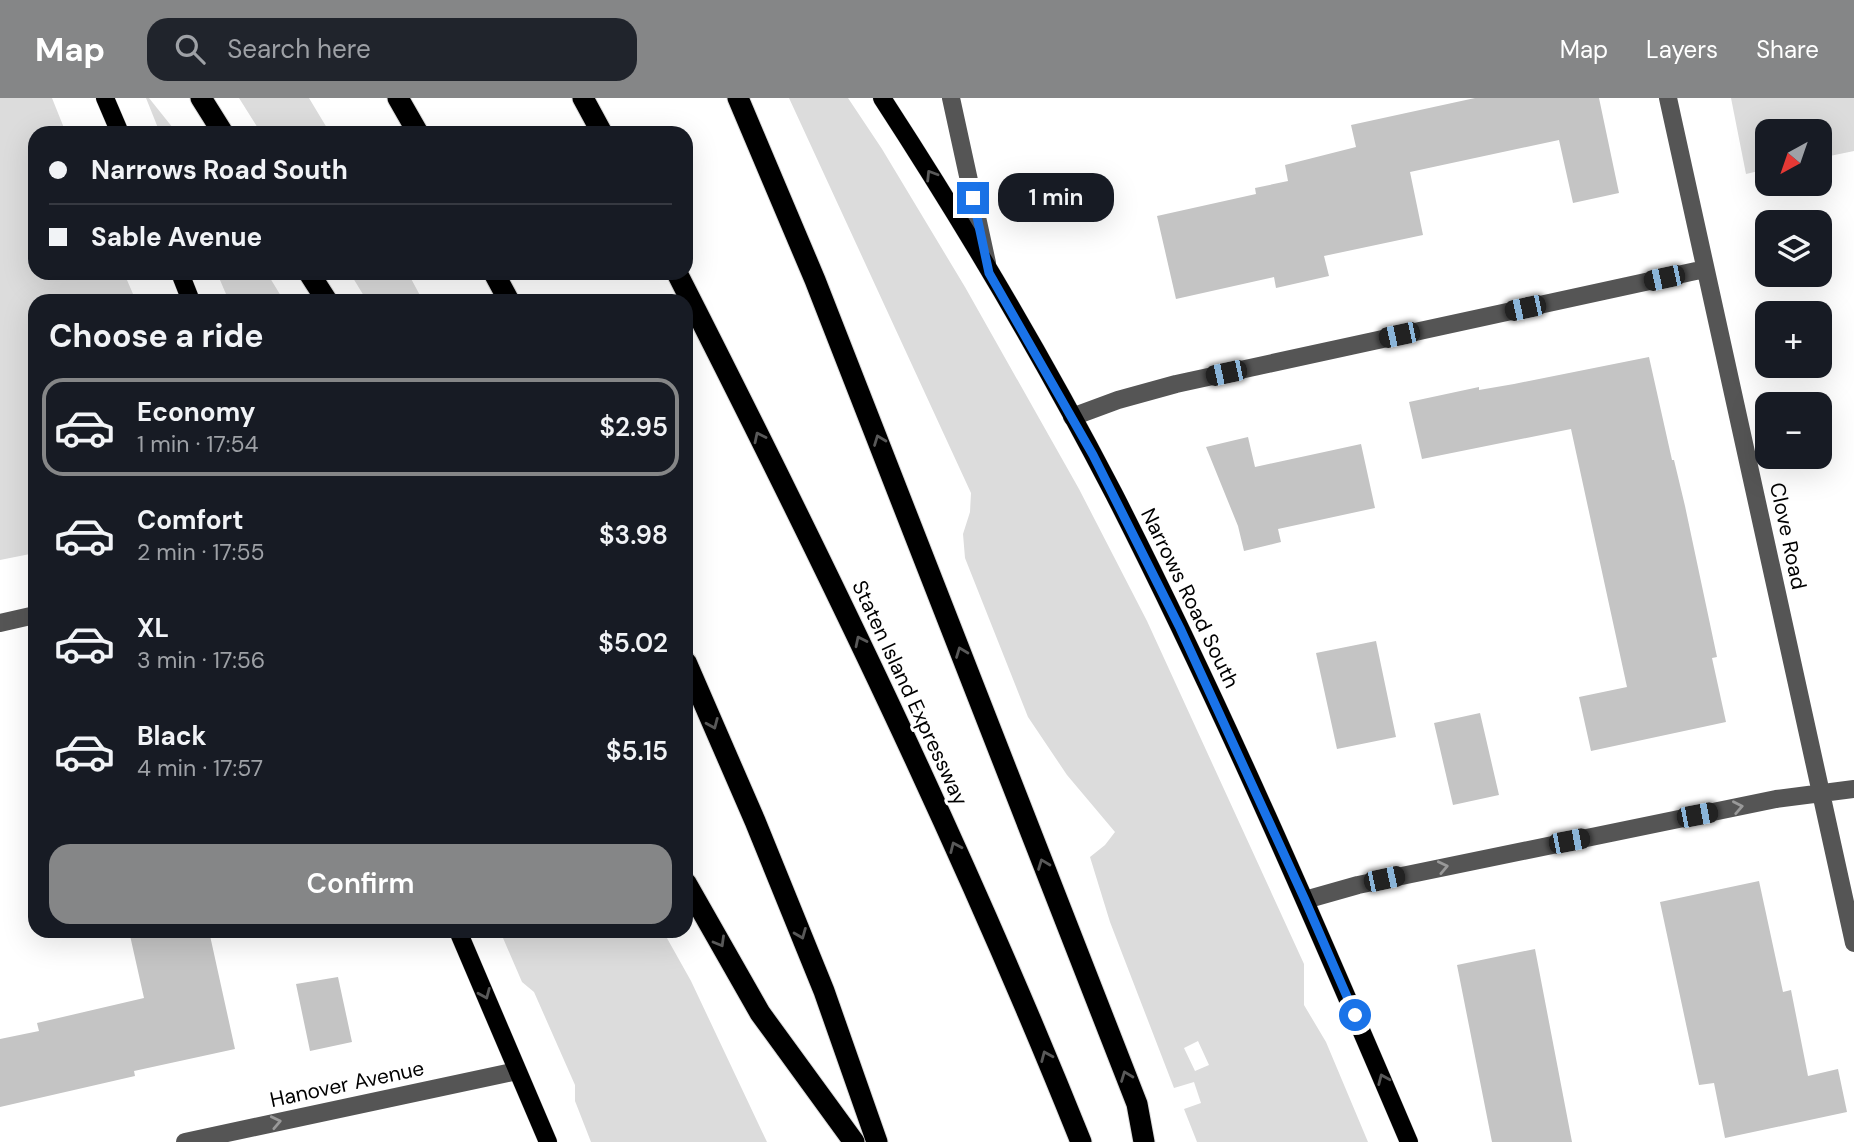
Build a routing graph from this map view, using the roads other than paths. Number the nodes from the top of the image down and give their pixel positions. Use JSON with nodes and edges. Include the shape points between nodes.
{"nodes":[{"id":1,"x":105,"y":98,"type":"edge"},
{"id":2,"x":201,"y":98,"type":"edge"},
{"id":3,"x":398,"y":98,"type":"edge"},
{"id":4,"x":583,"y":98,"type":"edge"},
{"id":5,"x":738,"y":98,"type":"edge"},
{"id":6,"x":883,"y":98,"type":"edge"},
{"id":7,"x":951,"y":98,"type":"edge"},
{"id":8,"x":1668,"y":98,"type":"edge"},
{"id":9,"x":117,"y":126,"type":"edge"},
{"id":10,"x":219,"y":126,"type":"edge"},
{"id":11,"x":414,"y":126,"type":"edge"},
{"id":12,"x":598,"y":126,"type":"edge"},
{"id":13,"x":1705,"y":269,"type":"junction"},
{"id":14,"x":989,"y":273,"type":"junction"},
{"id":15,"x":693,"y":305,"type":"edge"},
{"id":16,"x":1072,"y":416,"type":"junction"},
{"id":17,"x":28,"y":617,"type":"edge"},
{"id":18,"x":0,"y":623,"type":"edge"},
{"id":19,"x":693,"y":678,"type":"edge"},
{"id":20,"x":1854,"y":789,"type":"edge"},
{"id":21,"x":1821,"y":793,"type":"junction"},
{"id":22,"x":693,"y":895,"type":"edge"},
{"id":23,"x":1305,"y":900,"type":"junction"},
{"id":24,"x":461,"y":938,"type":"edge"},
{"id":25,"x":1854,"y":943,"type":"edge"},
{"id":26,"x":517,"y":1071,"type":"junction"},
{"id":27,"x":185,"y":1142,"type":"edge"},
{"id":28,"x":548,"y":1142,"type":"edge"},
{"id":29,"x":853,"y":1142,"type":"edge"},
{"id":30,"x":877,"y":1142,"type":"edge"},
{"id":31,"x":1081,"y":1142,"type":"edge"},
{"id":32,"x":1143,"y":1142,"type":"edge"},
{"id":33,"x":1409,"y":1142,"type":"edge"}],
"edges":[{"from":1,"to":9,"type":"main road"},
{"from":2,"to":10,"type":"highway"},
{"from":3,"to":11,"type":"highway"},
{"from":4,"to":12,"type":"highway"},
{"from":32,"to":5,"type":"highway","one_way":true,"via":[[1137,1104],[816,280]]},
{"from":14,"to":6,"type":"main road","name":"Narrows Road South","one_way":true},
{"from":7,"to":14,"type":"street"},
{"from":8,"to":13,"type":"street","name":"Clove Road"},
{"from":13,"to":16,"type":"street","via":[[1176,384]]},
{"from":13,"to":21,"type":"street","name":"Clove Road"},
{"from":14,"to":16,"type":"main road","name":"Narrows Road South"},
{"from":31,"to":15,"type":"highway","name":"Staten Island Expressway","one_way":true,"via":[[928,786]]},
{"from":16,"to":23,"type":"main road","name":"Narrows Road South","via":[[1190,649]]},
{"from":17,"to":18,"type":"street"},
{"from":19,"to":30,"type":"highway","one_way":true,"via":[[824,991]]},
{"from":20,"to":21,"type":"street"},
{"from":23,"to":21,"type":"street","one_way":true,"via":[[1357,885]]},
{"from":21,"to":25,"type":"street","name":"Clove Road"},
{"from":22,"to":29,"type":"highway","one_way":true,"via":[[760,1013]]},
{"from":33,"to":23,"type":"main road","name":"Narrows Road South","one_way":true},
{"from":24,"to":26,"type":"main road","one_way":true},
{"from":27,"to":26,"type":"street","name":"Hanover Avenue","one_way":true},
{"from":26,"to":28,"type":"main road"}]}
